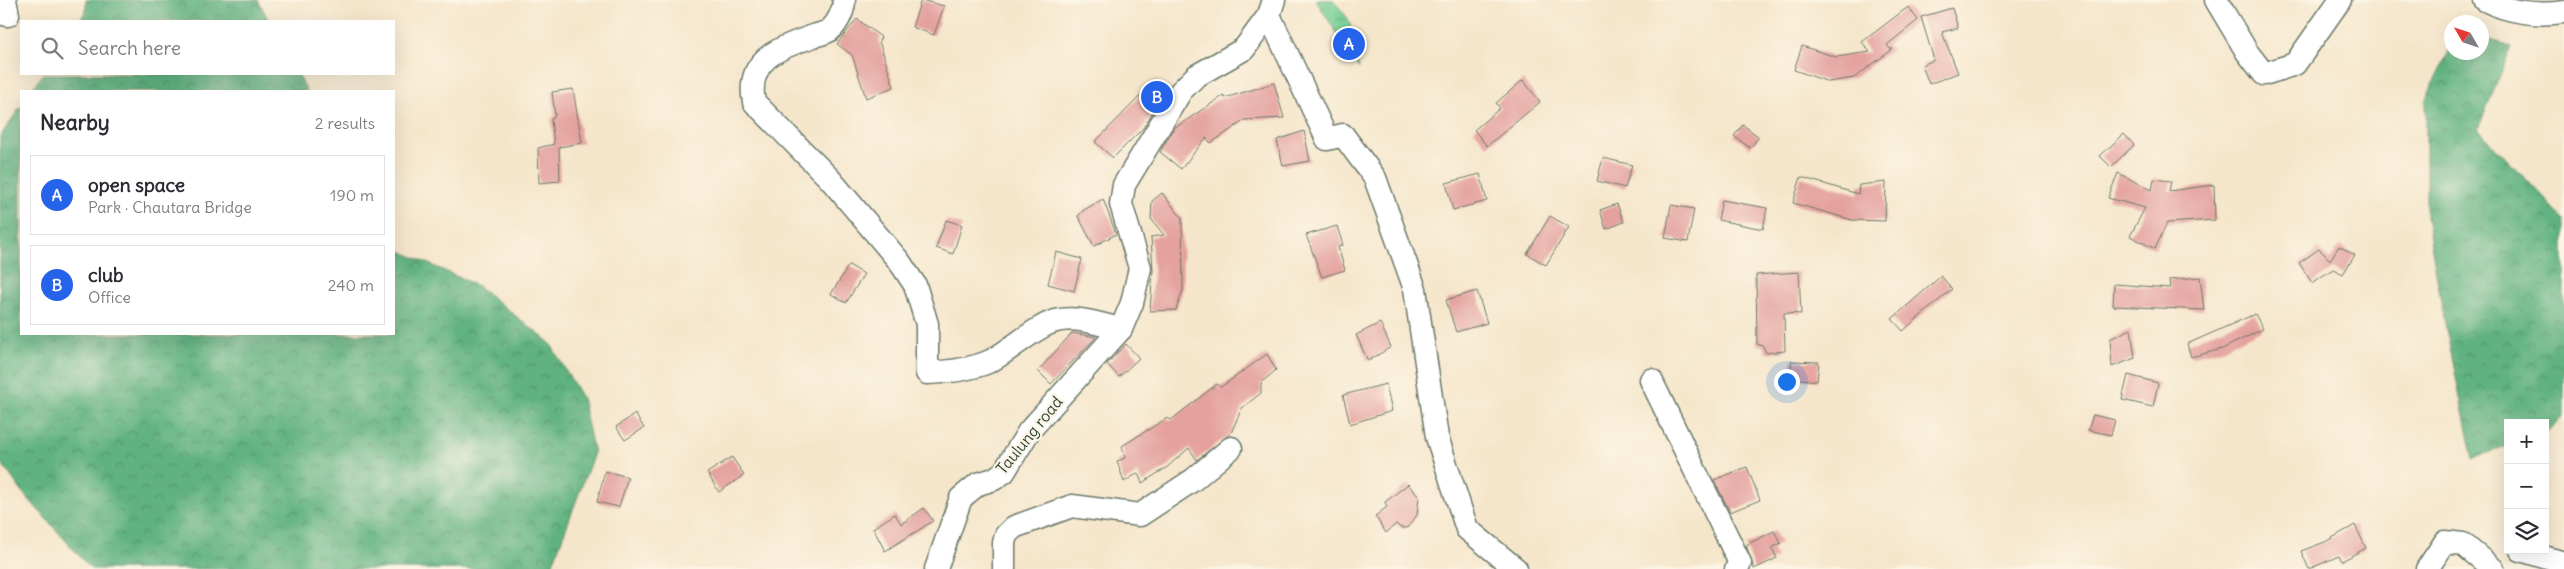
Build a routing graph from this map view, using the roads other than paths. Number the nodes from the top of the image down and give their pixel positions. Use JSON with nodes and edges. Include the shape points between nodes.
{"nodes":[{"id":1,"x":6,"y":0,"type":"edge"},
{"id":2,"x":844,"y":0,"type":"edge"},
{"id":3,"x":2216,"y":0,"type":"edge"},
{"id":4,"x":2340,"y":0,"type":"edge"},
{"id":5,"x":2485,"y":0,"type":"edge"},
{"id":6,"x":1271,"y":7,"type":"edge"},
{"id":7,"x":2564,"y":12,"type":"edge"},
{"id":8,"x":0,"y":13,"type":"edge"},
{"id":9,"x":1121,"y":329,"type":"junction"},
{"id":10,"x":1651,"y":380,"type":"dead end"},
{"id":11,"x":1231,"y":448,"type":"dead end"},
{"id":12,"x":2511,"y":554,"type":"edge"},
{"id":13,"x":2534,"y":554,"type":"edge"},
{"id":14,"x":2564,"y":563,"type":"edge"},
{"id":15,"x":936,"y":569,"type":"edge"},
{"id":16,"x":1004,"y":569,"type":"edge"},
{"id":17,"x":1516,"y":569,"type":"edge"},
{"id":18,"x":1736,"y":569,"type":"edge"},
{"id":19,"x":2428,"y":569,"type":"edge"},
{"id":20,"x":2493,"y":569,"type":"edge"},
{"id":21,"x":2498,"y":569,"type":"edge"}],
"edges":[{"from":1,"to":8,"type":"street","via":[[8,15]]},
{"from":2,"to":9,"type":"street","via":[[842,14],[830,29],[773,52],[756,69],[751,86],[754,102],[830,179],[899,261],[915,285],[927,324],[928,373],[954,372],[989,362],[1012,345],[1058,320],[1077,319]]},
{"from":3,"to":4,"type":"street","via":[[2264,74],[2295,64]]},
{"from":5,"to":7,"type":"street","via":[[2519,12]]},
{"from":6,"to":9,"type":"street","name":"Taulung road","via":[[1244,49],[1196,76],[1181,91],[1124,185],[1121,204],[1140,268],[1132,303]]},
{"from":6,"to":17,"type":"street","via":[[1335,137],[1375,178],[1415,289],[1437,437],[1467,529]]},
{"from":9,"to":15,"type":"street","name":"Taulung road","via":[[1029,430],[1004,472],[978,484],[961,498]]},
{"from":10,"to":18,"type":"street","via":[[1740,563]]},
{"from":11,"to":16,"type":"street","via":[[1193,480],[1140,515],[1072,506],[1014,527],[1006,535],[1004,543]]},
{"from":12,"to":21,"type":"street"},
{"from":13,"to":14,"type":"street"},
{"from":19,"to":20,"type":"street","via":[[2445,542],[2464,544]]}]}
